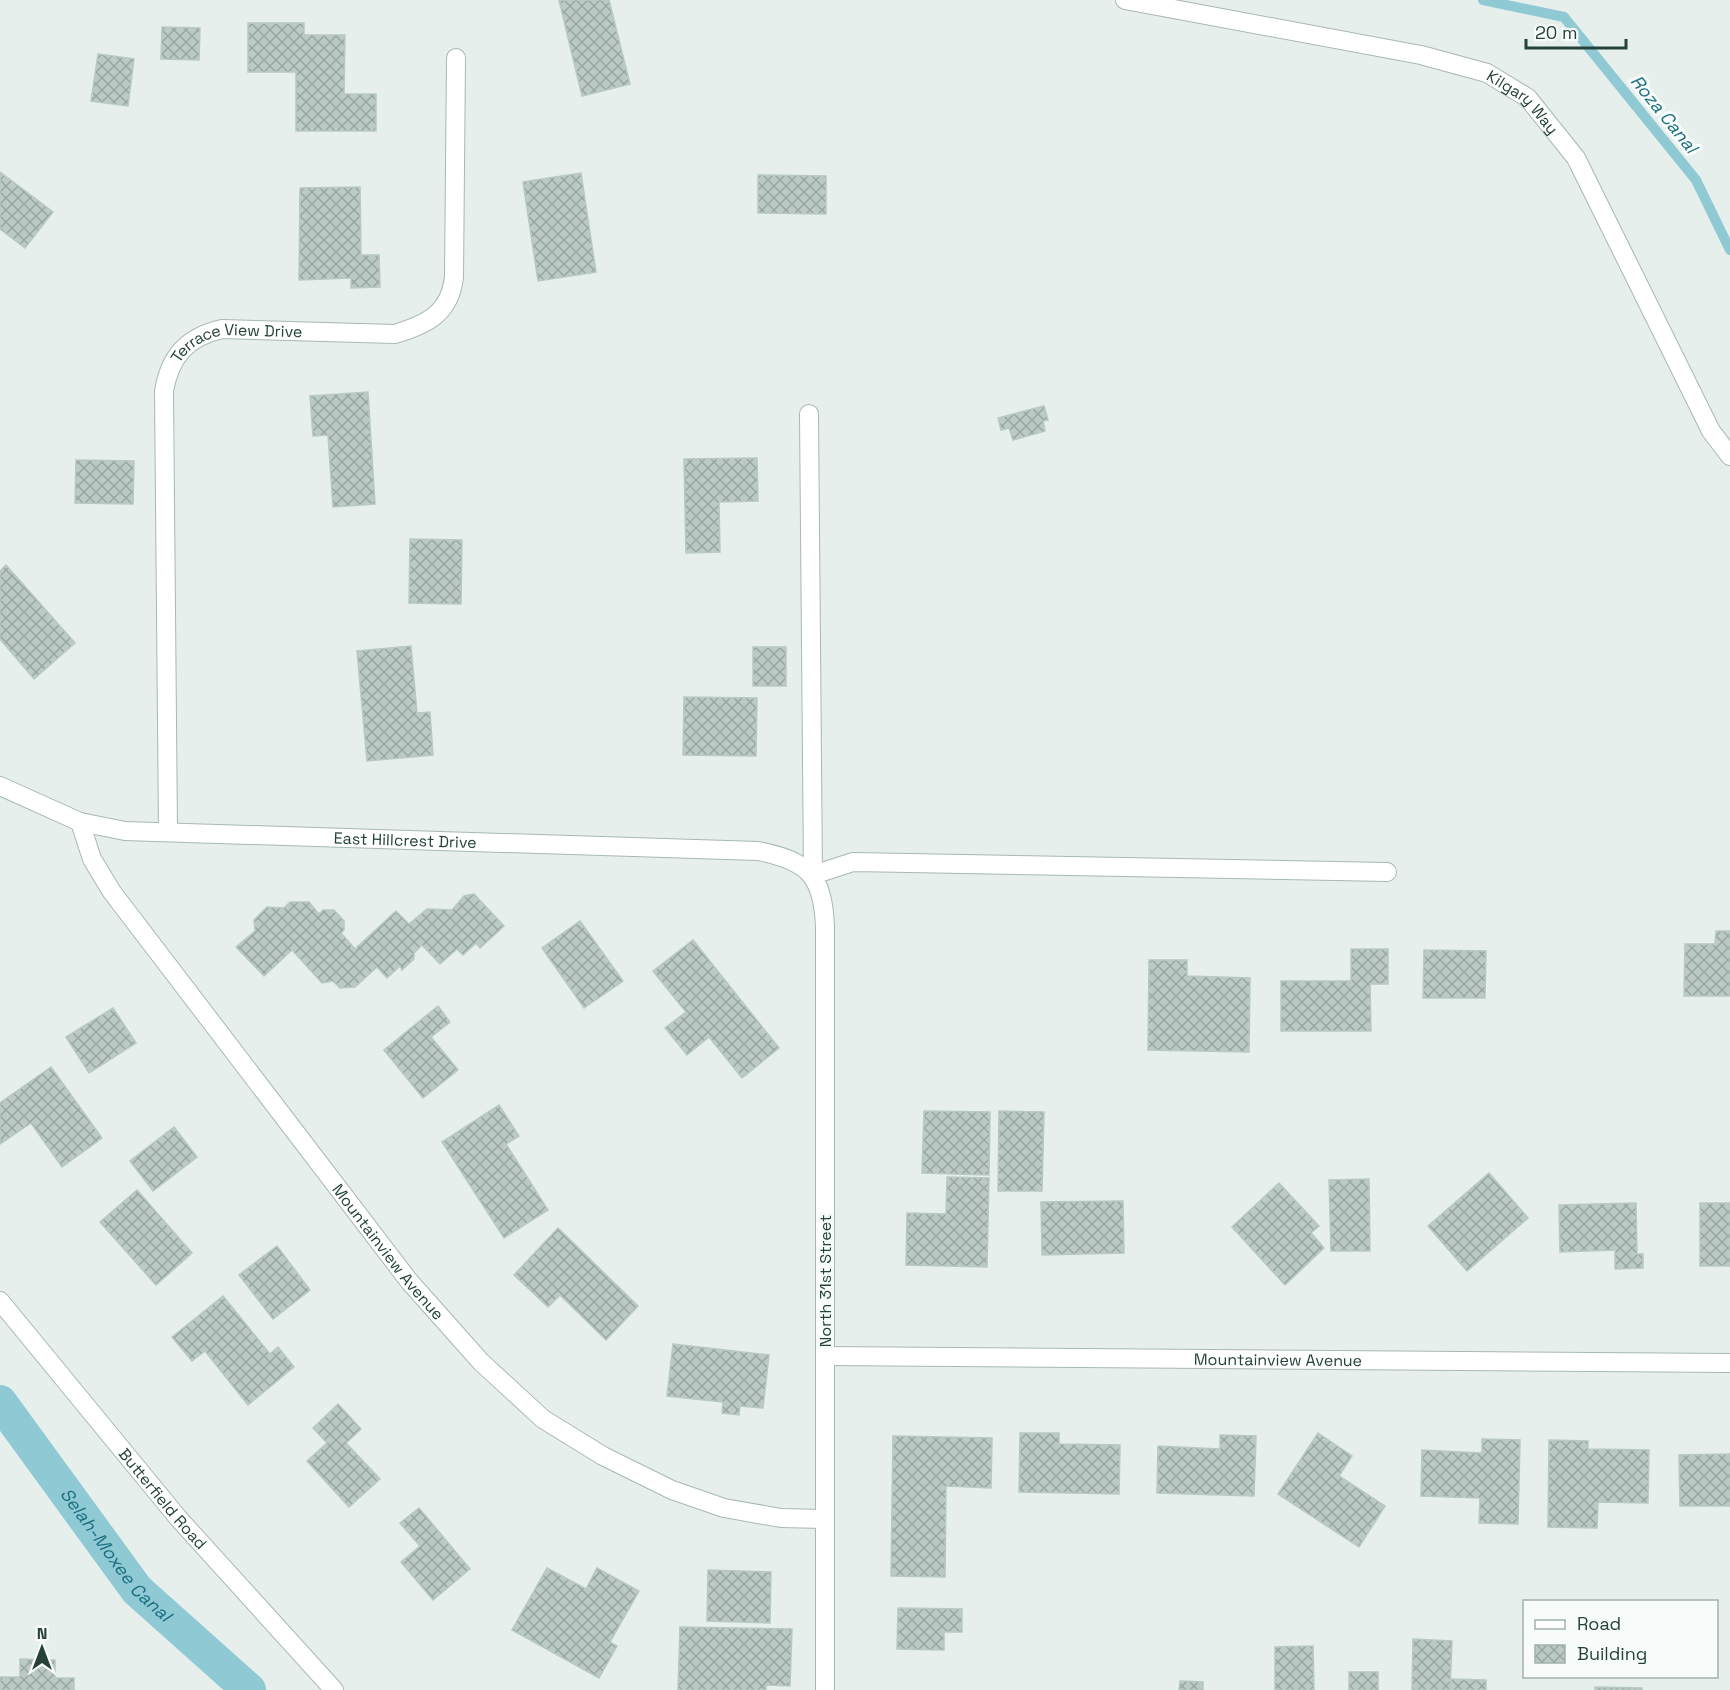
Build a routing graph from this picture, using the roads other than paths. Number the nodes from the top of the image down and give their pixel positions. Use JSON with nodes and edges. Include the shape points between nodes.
{"nodes":[{"id":1,"x":1125,"y":0,"type":"edge"},
{"id":2,"x":456,"y":58,"type":"dead end"},
{"id":3,"x":809,"y":414,"type":"dead end"},
{"id":4,"x":1730,"y":456,"type":"edge"},
{"id":5,"x":0,"y":786,"type":"edge"},
{"id":6,"x":80,"y":822,"type":"junction"},
{"id":7,"x":168,"y":832,"type":"junction"},
{"id":8,"x":1387,"y":872,"type":"dead end"},
{"id":9,"x":813,"y":875,"type":"junction"},
{"id":10,"x":0,"y":1301,"type":"edge"},
{"id":11,"x":825,"y":1356,"type":"junction"},
{"id":12,"x":1730,"y":1363,"type":"edge"},
{"id":13,"x":824,"y":1519,"type":"junction"},
{"id":14,"x":334,"y":1690,"type":"edge"},
{"id":15,"x":825,"y":1690,"type":"edge"}],
"edges":[{"from":1,"to":4,"type":"street","name":"Kilgary Way","via":[[1421,56],[1487,73],[1528,98],[1576,158],[1711,431]]},
{"from":2,"to":7,"type":"street","name":"Terrace View Drive","via":[[454,277],[446,307],[416,328],[396,334],[222,329],[203,334],[187,345],[167,374],[164,391]]},
{"from":3,"to":9,"type":"street"},
{"from":5,"to":6,"type":"street","name":"East Hillcrest Drive"},
{"from":6,"to":7,"type":"street","name":"East Hillcrest Drive","via":[[125,831]]},
{"from":6,"to":13,"type":"street","name":"Mountainview Avenue","via":[[92,859],[111,892],[402,1272],[481,1362],[543,1419],[603,1456],[672,1490],[724,1508],[781,1518]]},
{"from":7,"to":9,"type":"street","name":"East Hillcrest Drive","via":[[758,851],[800,863]]},
{"from":8,"to":9,"type":"street","via":[[854,862]]},
{"from":9,"to":11,"type":"street","name":"North 31st Street","via":[[824,903],[825,927]]},
{"from":10,"to":14,"type":"street","name":"Butterfield Road","via":[[178,1519]]},
{"from":11,"to":12,"type":"street","name":"Mountainview Avenue"},
{"from":11,"to":13,"type":"street","name":"North 31st Street"},
{"from":13,"to":15,"type":"street","name":"North 31st Street"}]}
